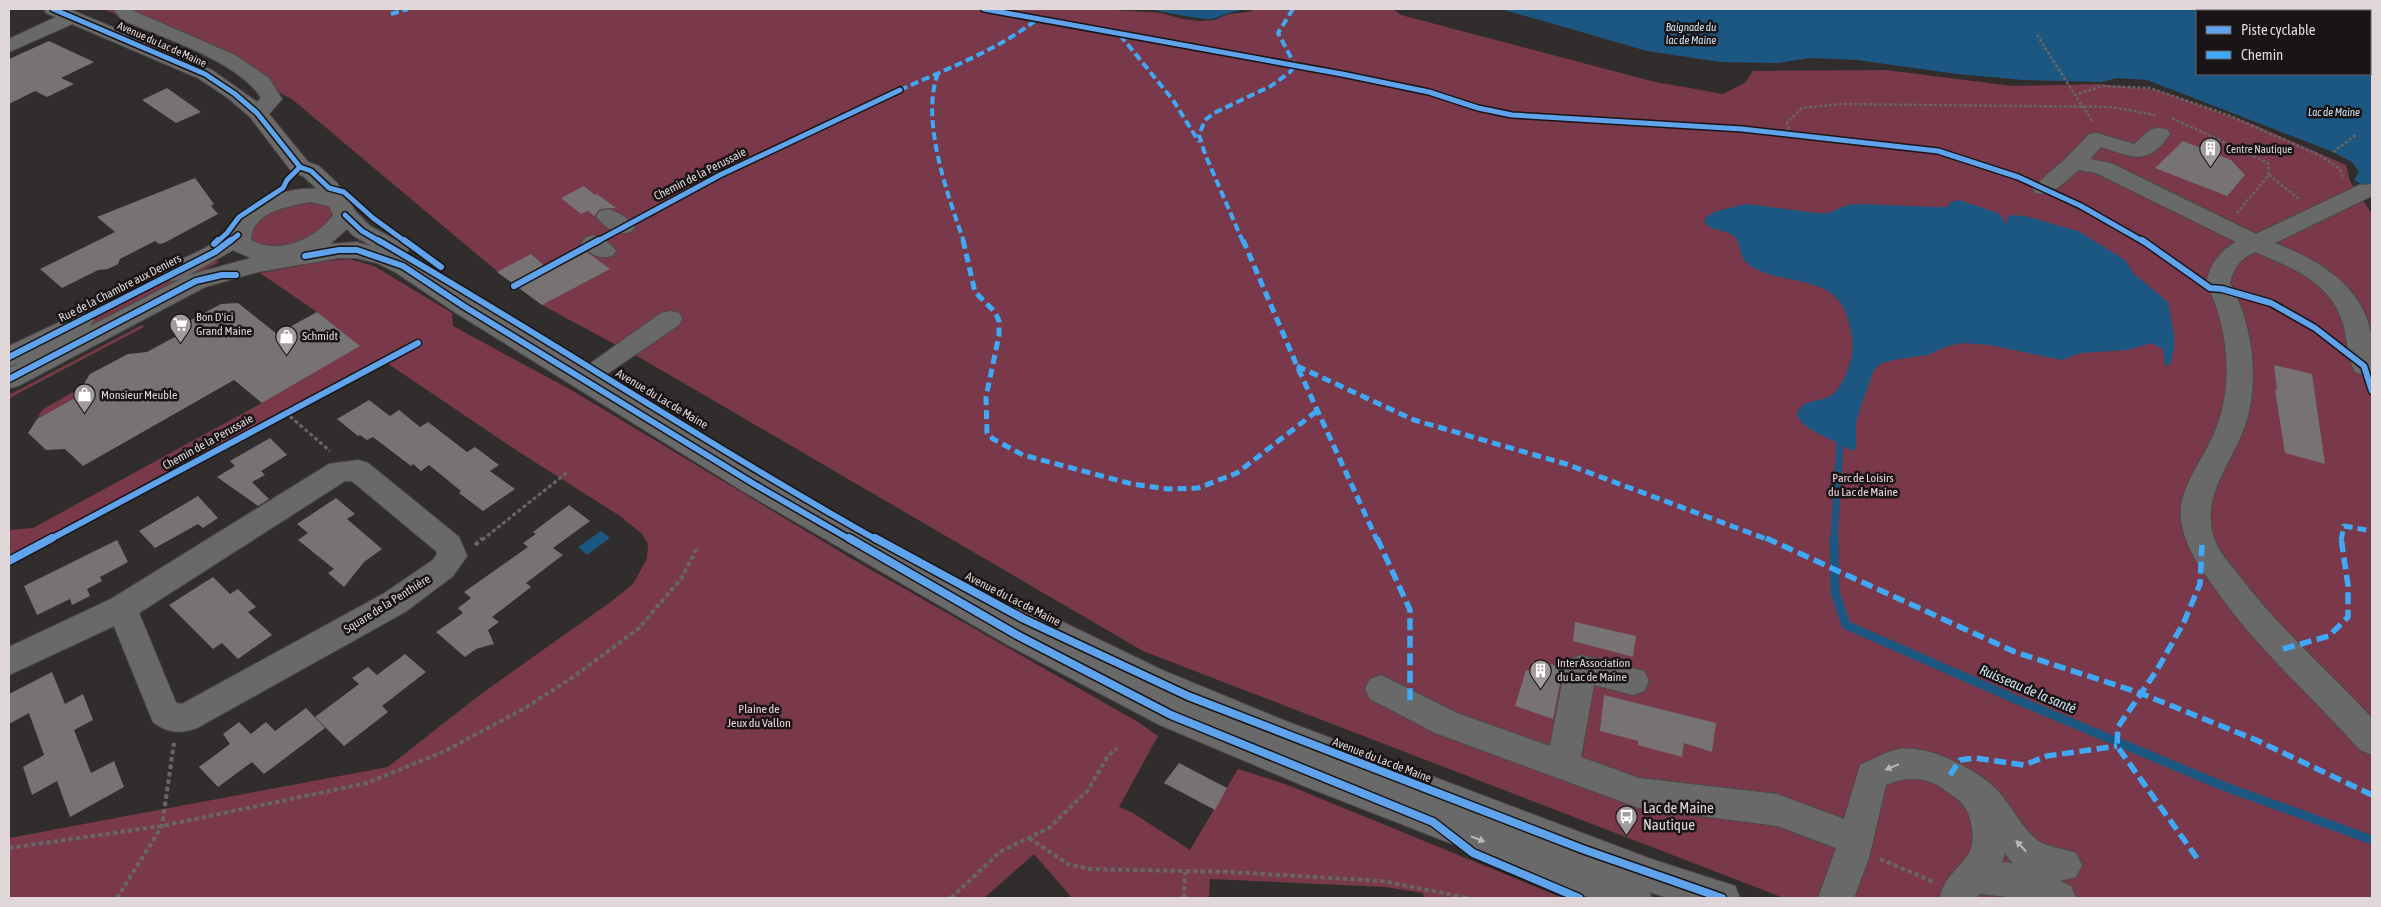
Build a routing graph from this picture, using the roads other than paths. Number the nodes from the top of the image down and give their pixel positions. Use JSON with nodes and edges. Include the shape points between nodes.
{"nodes":[{"id":1,"x":123,"y":9,"type":"edge"},
{"id":2,"x":58,"y":11,"type":"edge"},
{"id":3,"x":9,"y":46,"type":"edge"},
{"id":4,"x":257,"y":113,"type":"junction"},
{"id":5,"x":2160,"y":120,"type":"road end"},
{"id":6,"x":2075,"y":162,"type":"junction"},
{"id":7,"x":300,"y":167,"type":"junction"},
{"id":8,"x":2042,"y":188,"type":"dead end"},
{"id":9,"x":2358,"y":194,"type":"road end"},
{"id":10,"x":286,"y":199,"type":"junction"},
{"id":11,"x":340,"y":206,"type":"junction"},
{"id":12,"x":238,"y":235,"type":"junction"},
{"id":13,"x":2255,"y":243,"type":"junction"},
{"id":14,"x":284,"y":254,"type":"junction"},
{"id":15,"x":196,"y":281,"type":"junction"},
{"id":16,"x":670,"y":319,"type":"dead end"},
{"id":17,"x":9,"y":357,"type":"edge"},
{"id":18,"x":2364,"y":366,"type":"dead end"},
{"id":19,"x":595,"y":371,"type":"junction"},
{"id":20,"x":9,"y":379,"type":"edge"},
{"id":21,"x":122,"y":608,"type":"junction"},
{"id":22,"x":9,"y":662,"type":"edge"},
{"id":23,"x":1632,"y":680,"type":"dead end"},
{"id":24,"x":1382,"y":689,"type":"dead end"},
{"id":25,"x":2372,"y":740,"type":"edge"},
{"id":26,"x":1563,"y":766,"type":"junction"},
{"id":27,"x":1972,"y":791,"type":"junction"},
{"id":28,"x":1866,"y":849,"type":"junction"},
{"id":29,"x":2064,"y":864,"type":"dead end"},
{"id":30,"x":1955,"y":885,"type":"edge"},
{"id":31,"x":1634,"y":898,"type":"edge"},
{"id":32,"x":1722,"y":898,"type":"edge"},
{"id":33,"x":1836,"y":898,"type":"edge"},
{"id":34,"x":2058,"y":898,"type":"edge"}],
"edges":[{"from":1,"to":4,"type":"street","via":[[129,16],[228,58],[262,82],[272,99]]},
{"from":2,"to":3,"type":"street"},
{"from":2,"to":4,"type":"street","name":"Avenue du Lac de Maine","via":[[204,74]]},
{"from":4,"to":7,"type":"street","name":"Avenue du Lac de Maine"},
{"from":5,"to":6,"type":"street","via":[[2138,152],[2097,139]]},
{"from":6,"to":8,"type":"street"},
{"from":6,"to":13,"type":"street","via":[[2103,168]]},
{"from":7,"to":10,"type":"street"},
{"from":7,"to":11,"type":"street","name":"Avenue du Lac de Maine","via":[[311,170],[329,188]]},
{"from":9,"to":13,"type":"street"},
{"from":10,"to":11,"type":"street","name":"Rue de la Chambre aux Deniers","via":[[310,195]]},
{"from":10,"to":12,"type":"street","name":"Rue de la Chambre aux Deniers","via":[[251,216]]},
{"from":11,"to":14,"type":"street","via":[[333,230],[317,242]]},
{"from":11,"to":19,"type":"street","name":"Avenue du Lac de Maine","via":[[362,231],[480,298]]},
{"from":12,"to":14,"type":"street","via":[[239,243],[247,249]]},
{"from":12,"to":17,"type":"street","name":"Rue de la Chambre aux Deniers","via":[[216,252]]},
{"from":13,"to":18,"type":"street","via":[[2307,266],[2335,287],[2353,315]]},
{"from":13,"to":25,"type":"street","via":[[2234,254],[2220,269],[2218,282],[2236,331],[2235,415],[2202,490],[2195,516],[2202,545],[2234,592],[2271,636]]},
{"from":14,"to":15,"type":"street"},
{"from":14,"to":15,"type":"street"},
{"from":14,"to":31,"type":"street","name":"Avenue du Lac de Maine","one_way":true,"via":[[357,250],[403,266],[754,484],[1017,635],[1171,715],[1316,776]]},
{"from":15,"to":20,"type":"street"},
{"from":16,"to":19,"type":"street"},
{"from":19,"to":32,"type":"street","name":"Avenue du Lac de Maine","via":[[902,554],[1151,680],[1271,730],[1651,876]]},
{"from":21,"to":21,"type":"street","name":"Square de la Penthière","via":[[333,474],[346,469],[362,473],[452,550],[452,556],[443,568],[394,603],[186,718],[172,718],[164,712]]},
{"from":21,"to":22,"type":"street","name":"Square de la Penthière"},
{"from":23,"to":26,"type":"street","via":[[1581,668]]},
{"from":24,"to":26,"type":"street","via":[[1446,722]]},
{"from":26,"to":28,"type":"street","via":[[1639,793],[1777,810]]},
{"from":27,"to":28,"type":"street","one_way":true,"via":[[1950,775],[1927,766],[1897,764],[1872,776]]},
{"from":29,"to":27,"type":"street","one_way":true,"via":[[2044,863],[2023,850],[1985,801]]},
{"from":27,"to":30,"type":"street","via":[[1981,802],[1989,842],[1985,860]]},
{"from":28,"to":33,"type":"street"},
{"from":30,"to":34,"type":"street","via":[[2015,880]]}]}
